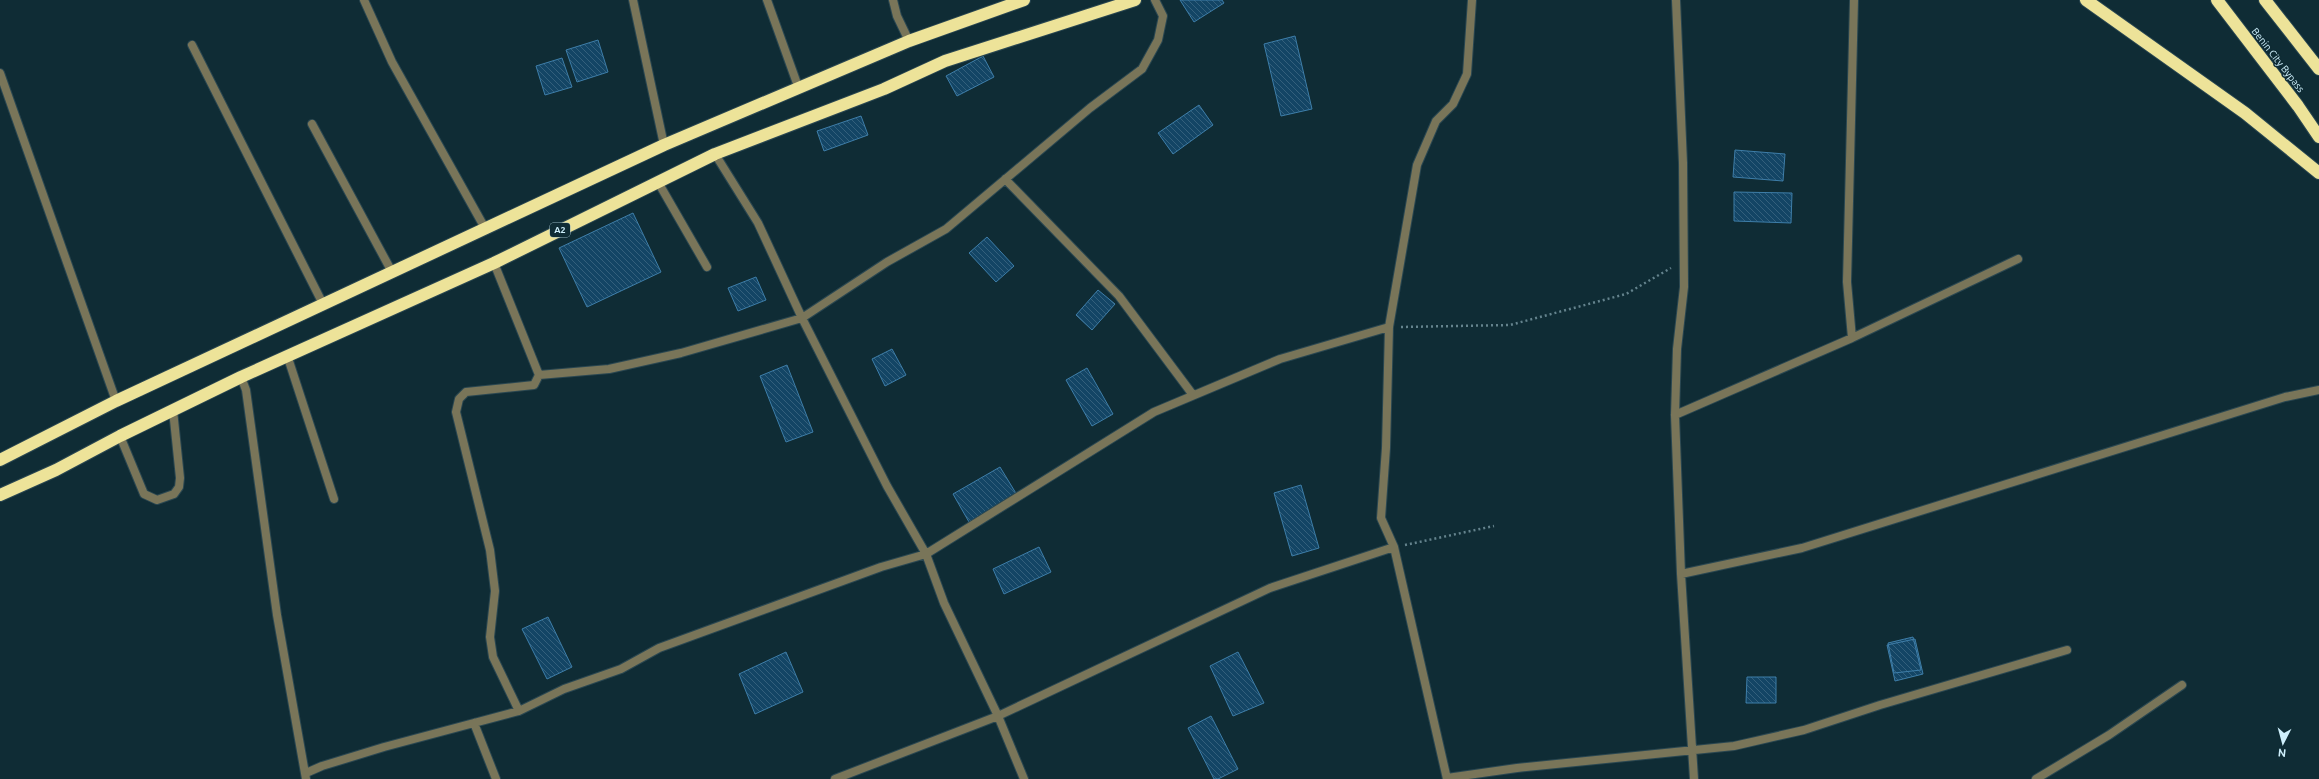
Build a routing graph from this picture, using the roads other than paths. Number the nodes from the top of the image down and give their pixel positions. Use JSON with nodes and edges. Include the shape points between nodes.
{"nodes":[{"id":1,"x":364,"y":0,"type":"edge"},
{"id":2,"x":634,"y":0,"type":"edge"},
{"id":3,"x":767,"y":0,"type":"edge"},
{"id":4,"x":893,"y":0,"type":"edge"},
{"id":5,"x":1024,"y":0,"type":"edge"},
{"id":6,"x":1135,"y":0,"type":"edge"},
{"id":7,"x":1154,"y":0,"type":"edge"},
{"id":8,"x":1472,"y":0,"type":"edge"},
{"id":9,"x":1676,"y":0,"type":"edge"},
{"id":10,"x":1854,"y":0,"type":"edge"},
{"id":11,"x":2086,"y":0,"type":"edge"},
{"id":12,"x":2217,"y":0,"type":"edge"},
{"id":13,"x":2266,"y":0,"type":"edge"},
{"id":14,"x":908,"y":41,"type":"junction"},
{"id":15,"x":192,"y":45,"type":"dead end"},
{"id":16,"x":2319,"y":69,"type":"edge"},
{"id":17,"x":0,"y":73,"type":"edge"},
{"id":18,"x":799,"y":89,"type":"junction"},
{"id":19,"x":312,"y":124,"type":"dead end"},
{"id":20,"x":2319,"y":137,"type":"edge"},
{"id":21,"x":664,"y":146,"type":"junction"},
{"id":22,"x":715,"y":154,"type":"junction"},
{"id":23,"x":2319,"y":173,"type":"edge"},
{"id":24,"x":1006,"y":179,"type":"junction"},
{"id":25,"x":658,"y":182,"type":"junction"},
{"id":26,"x":486,"y":230,"type":"junction"},
{"id":27,"x":2018,"y":259,"type":"dead end"},
{"id":28,"x":494,"y":263,"type":"junction"},
{"id":29,"x":707,"y":267,"type":"dead end"},
{"id":30,"x":392,"y":272,"type":"junction"},
{"id":31,"x":323,"y":304,"type":"junction"},
{"id":32,"x":802,"y":318,"type":"junction"},
{"id":33,"x":1389,"y":327,"type":"junction"},
{"id":34,"x":1852,"y":338,"type":"junction"},
{"id":35,"x":288,"y":358,"type":"junction"},
{"id":36,"x":539,"y":375,"type":"junction"},
{"id":37,"x":241,"y":377,"type":"junction"},
{"id":38,"x":2319,"y":390,"type":"edge"},
{"id":39,"x":1193,"y":395,"type":"junction"},
{"id":40,"x":116,"y":401,"type":"junction"},
{"id":41,"x":173,"y":410,"type":"junction"},
{"id":42,"x":1675,"y":415,"type":"junction"},
{"id":43,"x":120,"y":436,"type":"junction"},
{"id":44,"x":0,"y":460,"type":"edge"},
{"id":45,"x":0,"y":495,"type":"edge"},
{"id":46,"x":334,"y":499,"type":"dead end"},
{"id":47,"x":1394,"y":547,"type":"junction"},
{"id":48,"x":926,"y":554,"type":"junction"},
{"id":49,"x":1681,"y":574,"type":"junction"},
{"id":50,"x":2067,"y":650,"type":"dead end"},
{"id":51,"x":2182,"y":685,"type":"dead end"},
{"id":52,"x":519,"y":711,"type":"junction"},
{"id":53,"x":998,"y":716,"type":"junction"},
{"id":54,"x":474,"y":723,"type":"junction"},
{"id":55,"x":1691,"y":749,"type":"junction"},
{"id":56,"x":306,"y":776,"type":"edge"},
{"id":57,"x":496,"y":779,"type":"edge"},
{"id":58,"x":835,"y":779,"type":"edge"},
{"id":59,"x":1024,"y":779,"type":"edge"},
{"id":60,"x":1447,"y":779,"type":"edge"},
{"id":61,"x":1694,"y":779,"type":"edge"},
{"id":62,"x":2036,"y":779,"type":"edge"}],
"edges":[{"from":1,"to":26,"type":"street","via":[[392,62]]},
{"from":2,"to":21,"type":"street"},
{"from":3,"to":18,"type":"street"},
{"from":4,"to":14,"type":"street","via":[[896,16]]},
{"from":5,"to":14,"type":"highway"},
{"from":6,"to":22,"type":"highway","number":"A2","via":[[945,61],[884,89]]},
{"from":7,"to":24,"type":"street","via":[[1163,16],[1158,40],[1142,69],[1090,108]]},
{"from":8,"to":33,"type":"street","via":[[1467,74],[1453,104],[1436,121],[1417,165]]},
{"from":9,"to":42,"type":"street","via":[[1683,163],[1684,287],[1677,350]]},
{"from":10,"to":34,"type":"street","via":[[1847,282]]},
{"from":11,"to":23,"type":"highway","via":[[2245,113]]},
{"from":12,"to":20,"type":"highway","name":"Benin City Bypass"},
{"from":13,"to":16,"type":"highway"},
{"from":14,"to":18,"type":"highway"},
{"from":15,"to":31,"type":"street"},
{"from":17,"to":40,"type":"street"},
{"from":18,"to":21,"type":"highway"},
{"from":19,"to":30,"type":"street"},
{"from":21,"to":26,"type":"highway"},
{"from":22,"to":25,"type":"highway","number":"A2"},
{"from":22,"to":32,"type":"street","via":[[758,223]]},
{"from":24,"to":32,"type":"street","via":[[946,229],[887,262]]},
{"from":24,"to":39,"type":"street","via":[[1119,296]]},
{"from":25,"to":28,"type":"highway","number":"A2"},
{"from":25,"to":29,"type":"street"},
{"from":26,"to":30,"type":"highway"},
{"from":27,"to":34,"type":"street"},
{"from":28,"to":35,"type":"highway","number":"A2"},
{"from":28,"to":36,"type":"street"},
{"from":30,"to":31,"type":"highway"},
{"from":31,"to":40,"type":"highway"},
{"from":32,"to":36,"type":"street","via":[[681,353],[610,369]]},
{"from":32,"to":48,"type":"street","via":[[887,486]]},
{"from":33,"to":39,"type":"street","via":[[1280,359]]},
{"from":33,"to":47,"type":"street","via":[[1386,448],[1381,518]]},
{"from":34,"to":42,"type":"street"},
{"from":35,"to":37,"type":"highway","number":"A2"},
{"from":35,"to":46,"type":"street"},
{"from":36,"to":52,"type":"street","via":[[534,385],[466,392],[459,399],[456,412],[490,550],[494,591],[490,637],[493,657]]},
{"from":37,"to":41,"type":"highway","number":"A2"},
{"from":37,"to":56,"type":"street","via":[[246,390],[276,607]]},
{"from":38,"to":49,"type":"street","via":[[2285,397],[1802,548]]},
{"from":39,"to":48,"type":"street","via":[[1154,412]]},
{"from":40,"to":44,"type":"highway"},
{"from":41,"to":43,"type":"highway","number":"A2"},
{"from":41,"to":43,"type":"street","via":[[180,478],[179,487],[174,494],[157,500],[144,494]]},
{"from":42,"to":49,"type":"street"},
{"from":43,"to":45,"type":"highway","number":"A2","via":[[56,470]]},
{"from":47,"to":53,"type":"street","via":[[1270,588]]},
{"from":47,"to":60,"type":"street"},
{"from":48,"to":52,"type":"street","via":[[881,567],[659,648],[621,669],[564,689]]},
{"from":48,"to":53,"type":"street","via":[[944,603]]},
{"from":49,"to":55,"type":"street"},
{"from":50,"to":55,"type":"street","via":[[1804,730],[1734,746]]},
{"from":51,"to":62,"type":"street","via":[[2109,735]]},
{"from":52,"to":54,"type":"street"},
{"from":53,"to":58,"type":"street"},
{"from":53,"to":59,"type":"street"},
{"from":54,"to":56,"type":"street","via":[[322,766]]},
{"from":54,"to":57,"type":"street"},
{"from":55,"to":60,"type":"street","via":[[1518,768]]},
{"from":55,"to":61,"type":"street"}]}
